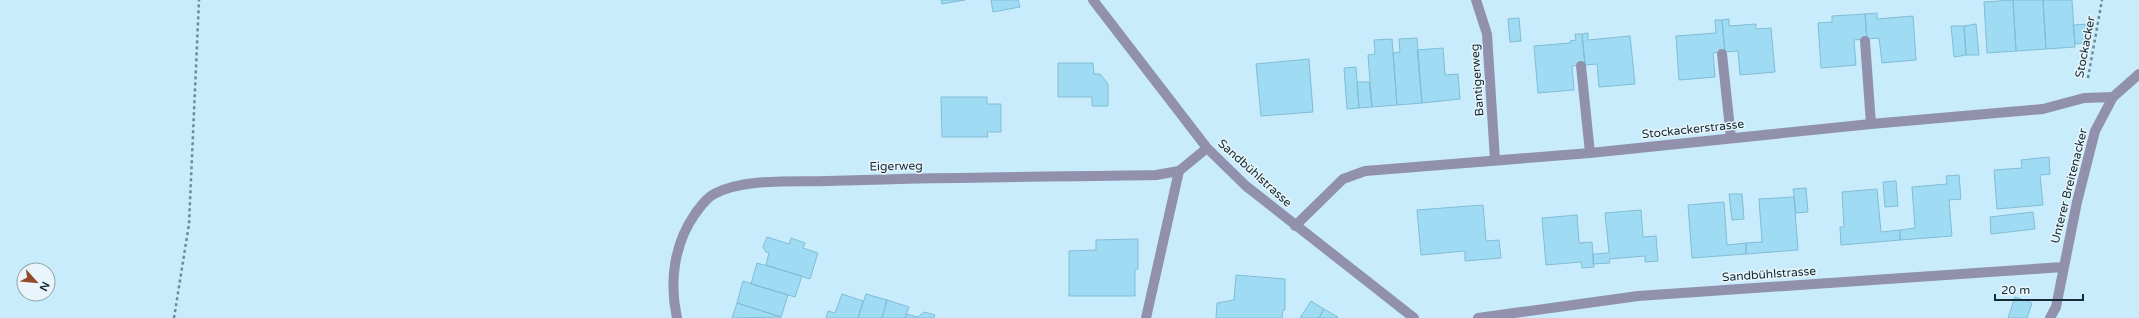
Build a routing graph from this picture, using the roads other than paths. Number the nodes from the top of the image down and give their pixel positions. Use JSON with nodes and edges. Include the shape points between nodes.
{"nodes":[{"id":1,"x":1093,"y":0,"type":"edge"},
{"id":2,"x":1476,"y":0,"type":"edge"},
{"id":3,"x":1865,"y":41,"type":"dead end"},
{"id":4,"x":1722,"y":54,"type":"dead end"},
{"id":5,"x":1581,"y":66,"type":"dead end"},
{"id":6,"x":2139,"y":74,"type":"edge"},
{"id":7,"x":2112,"y":97,"type":"junction"},
{"id":8,"x":1871,"y":124,"type":"junction"},
{"id":9,"x":1731,"y":138,"type":"junction"},
{"id":10,"x":1208,"y":148,"type":"junction"},
{"id":11,"x":1590,"y":153,"type":"junction"},
{"id":12,"x":1495,"y":160,"type":"junction"},
{"id":13,"x":1179,"y":171,"type":"junction"},
{"id":14,"x":1295,"y":226,"type":"junction"},
{"id":15,"x":2063,"y":267,"type":"junction"},
{"id":16,"x":677,"y":318,"type":"edge"},
{"id":17,"x":1146,"y":318,"type":"edge"},
{"id":18,"x":1414,"y":318,"type":"edge"},
{"id":19,"x":1478,"y":318,"type":"edge"},
{"id":20,"x":2050,"y":318,"type":"edge"}],
"edges":[{"from":1,"to":10,"type":"street","name":"Sandbühlstrasse"},
{"from":2,"to":12,"type":"street","name":"Bantigerweg","via":[[1486,34]]},
{"from":3,"to":8,"type":"street"},
{"from":4,"to":9,"type":"street"},
{"from":5,"to":11,"type":"street"},
{"from":6,"to":7,"type":"street","name":"Unterer Breitenacker"},
{"from":7,"to":8,"type":"street","name":"Stockackerstrasse","via":[[2084,98],[2043,109]]},
{"from":7,"to":15,"type":"street","name":"Unterer Breitenacker","via":[[2095,131]]},
{"from":8,"to":9,"type":"street","name":"Stockackerstrasse"},
{"from":9,"to":11,"type":"street","name":"Stockackerstrasse"},
{"from":10,"to":13,"type":"street","name":"Eigerweg"},
{"from":10,"to":14,"type":"street","name":"Sandbühlstrasse","via":[[1246,186]]},
{"from":11,"to":12,"type":"street","name":"Stockackerstrasse"},
{"from":12,"to":14,"type":"street","name":"Stockackerstrasse","via":[[1364,171],[1343,178]]},
{"from":13,"to":16,"type":"street","name":"Eigerweg","via":[[1156,175],[870,179],[753,184],[728,188],[712,195],[699,209],[689,223],[678,250],[673,279]]},
{"from":13,"to":17,"type":"street"},
{"from":14,"to":18,"type":"street","name":"Sandbühlstrasse"},
{"from":15,"to":19,"type":"street","name":"Sandbühlstrasse","via":[[1638,296]]},
{"from":15,"to":20,"type":"street","name":"Unterer Breitenacker","via":[[2056,307]]}]}
